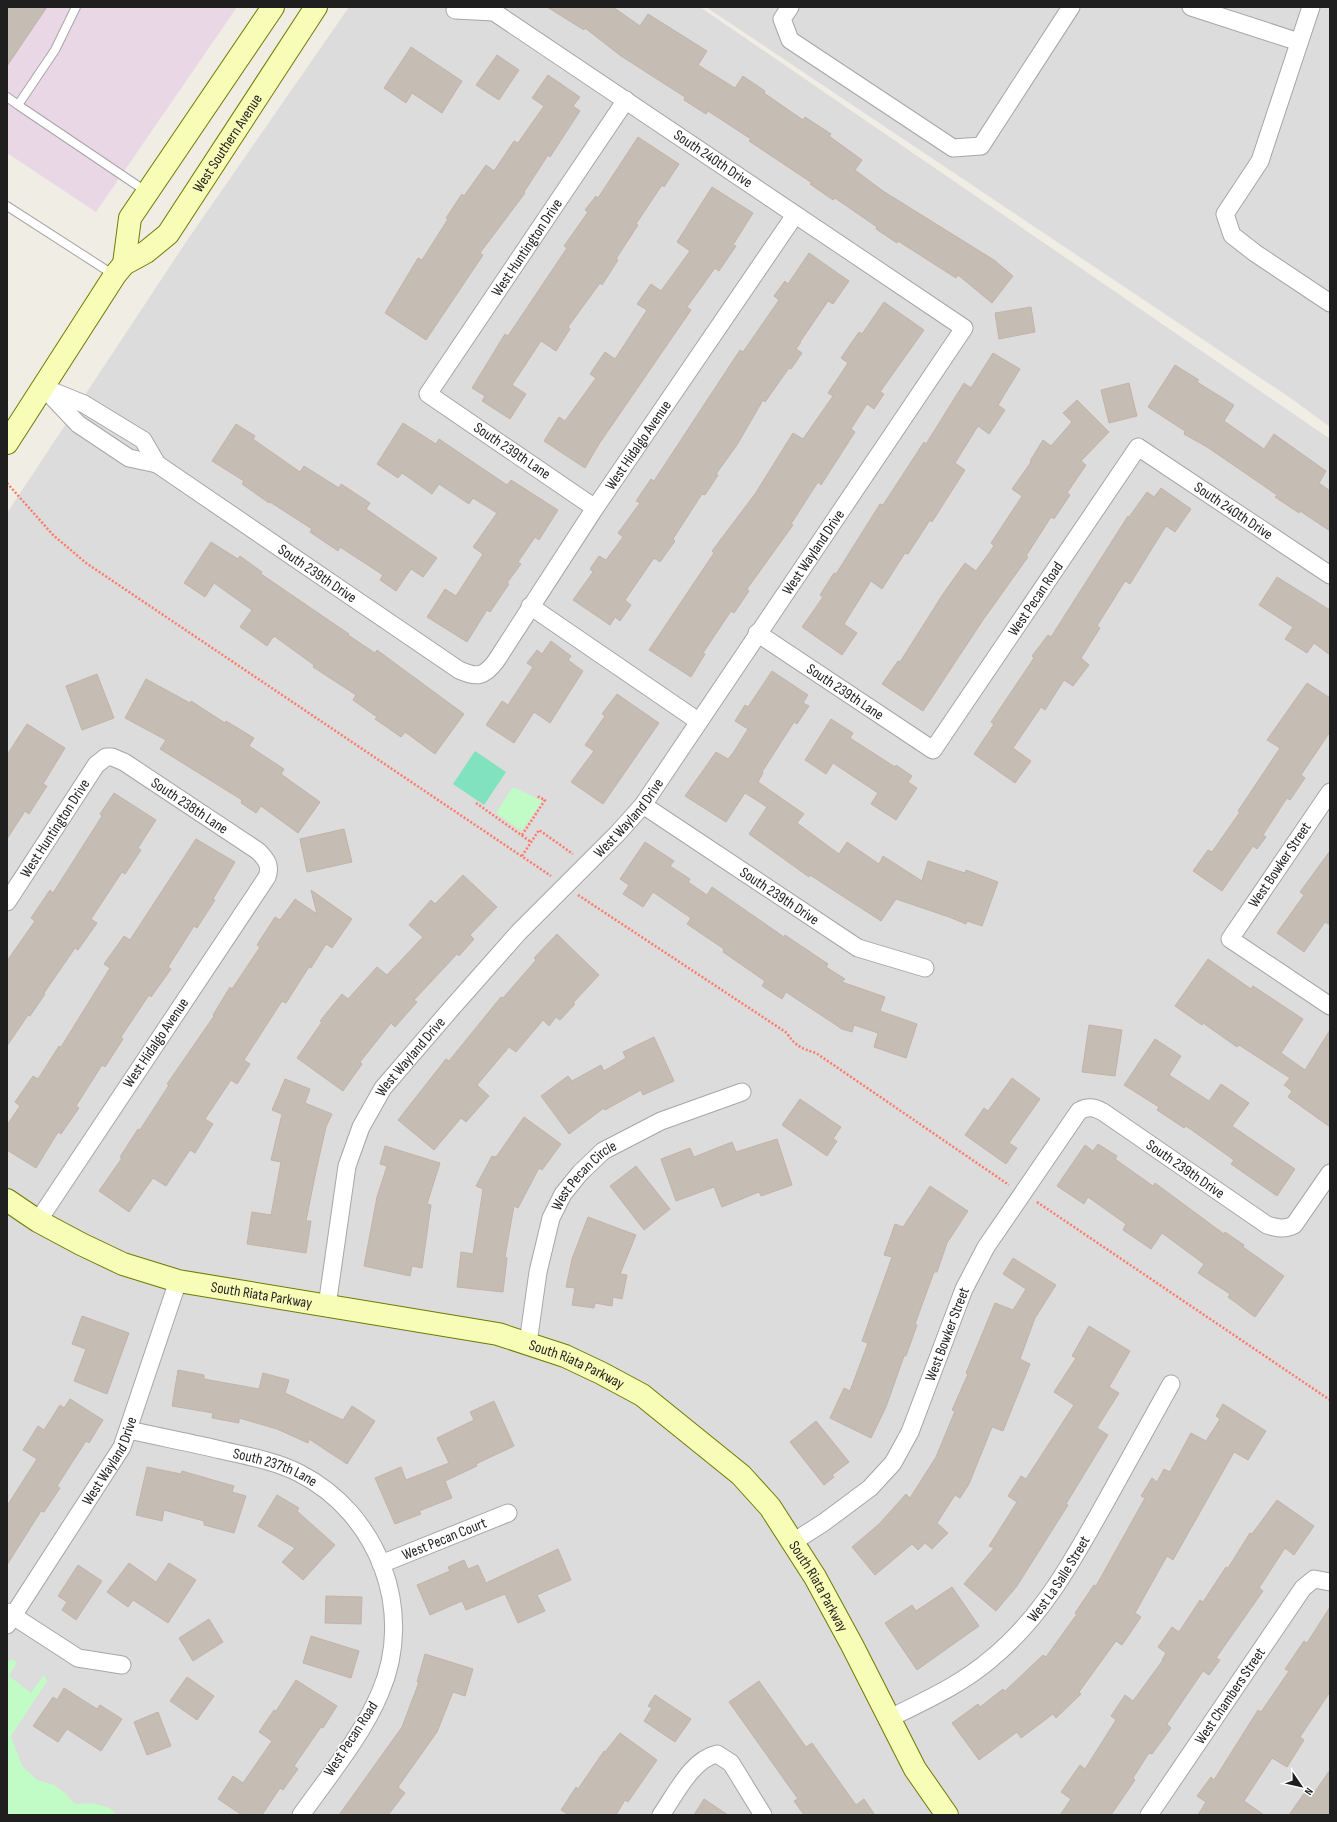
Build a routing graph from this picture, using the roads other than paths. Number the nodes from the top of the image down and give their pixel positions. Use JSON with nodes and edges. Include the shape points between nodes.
{"nodes":[{"id":1,"x":76,"y":7,"type":"edge"},
{"id":2,"x":273,"y":7,"type":"edge"},
{"id":3,"x":316,"y":7,"type":"edge"},
{"id":4,"x":790,"y":7,"type":"edge"},
{"id":5,"x":1071,"y":7,"type":"edge"},
{"id":6,"x":1191,"y":7,"type":"edge"},
{"id":7,"x":1311,"y":7,"type":"edge"},
{"id":8,"x":455,"y":10,"type":"dead end"},
{"id":9,"x":1299,"y":42,"type":"junction"},
{"id":10,"x":7,"y":97,"type":"edge"},
{"id":11,"x":626,"y":100,"type":"junction"},
{"id":12,"x":18,"y":105,"type":"junction"},
{"id":13,"x":147,"y":192,"type":"junction"},
{"id":14,"x":7,"y":206,"type":"edge"},
{"id":15,"x":795,"y":215,"type":"junction"},
{"id":16,"x":119,"y":270,"type":"junction"},
{"id":17,"x":1330,"y":302,"type":"edge"},
{"id":18,"x":964,"y":328,"type":"joint"},
{"id":19,"x":43,"y":387,"type":"junction"},
{"id":20,"x":428,"y":394,"type":"joint"},
{"id":21,"x":7,"y":443,"type":"edge"},
{"id":22,"x":1138,"y":447,"type":"joint"},
{"id":23,"x":157,"y":464,"type":"junction"},
{"id":24,"x":595,"y":508,"type":"junction"},
{"id":25,"x":1330,"y":575,"type":"edge"},
{"id":26,"x":530,"y":606,"type":"junction"},
{"id":27,"x":757,"y":633,"type":"junction"},
{"id":28,"x":481,"y":675,"type":"joint"},
{"id":29,"x":698,"y":721,"type":"junction"},
{"id":30,"x":933,"y":750,"type":"joint"},
{"id":31,"x":106,"y":757,"type":"joint"},
{"id":32,"x":1330,"y":792,"type":"edge"},
{"id":33,"x":643,"y":805,"type":"junction"},
{"id":34,"x":268,"y":864,"type":"joint"},
{"id":35,"x":7,"y":902,"type":"edge"},
{"id":36,"x":925,"y":968,"type":"dead end"},
{"id":37,"x":1330,"y":1006,"type":"edge"},
{"id":38,"x":742,"y":1092,"type":"dead end"},
{"id":39,"x":1085,"y":1107,"type":"joint"},
{"id":40,"x":1330,"y":1173,"type":"edge"},
{"id":41,"x":7,"y":1200,"type":"edge"},
{"id":42,"x":38,"y":1221,"type":"junction"},
{"id":43,"x":178,"y":1281,"type":"junction"},
{"id":44,"x":327,"y":1306,"type":"junction"},
{"id":45,"x":528,"y":1343,"type":"junction"},
{"id":46,"x":1171,"y":1384,"type":"dead end"},
{"id":47,"x":129,"y":1430,"type":"junction"},
{"id":48,"x":508,"y":1513,"type":"dead end"},
{"id":49,"x":794,"y":1542,"type":"junction"},
{"id":50,"x":381,"y":1564,"type":"junction"},
{"id":51,"x":1322,"y":1581,"type":"edge"},
{"id":52,"x":9,"y":1617,"type":"edge"},
{"id":53,"x":122,"y":1666,"type":"dead end"},
{"id":54,"x":888,"y":1719,"type":"junction"},
{"id":55,"x":301,"y":1815,"type":"edge"},
{"id":56,"x":661,"y":1815,"type":"edge"},
{"id":57,"x":763,"y":1815,"type":"edge"},
{"id":58,"x":946,"y":1815,"type":"edge"},
{"id":59,"x":1149,"y":1815,"type":"edge"}],
"edges":[{"from":1,"to":12,"type":"lane","via":[[56,50]]},
{"from":2,"to":13,"type":"street","name":"West Southern Avenue"},
{"from":3,"to":16,"type":"street","name":"West Southern Avenue","via":[[168,234]]},
{"from":4,"to":5,"type":"street","via":[[782,18],[790,40],[953,148],[981,146]]},
{"from":6,"to":9,"type":"street"},
{"from":7,"to":9,"type":"street"},
{"from":8,"to":11,"type":"street","name":"South 240th Drive","via":[[494,12]]},
{"from":9,"to":17,"type":"street","via":[[1260,162],[1225,214],[1232,235]]},
{"from":10,"to":12,"type":"lane"},
{"from":11,"to":15,"type":"street","name":"South 240th Drive"},
{"from":11,"to":20,"type":"street","name":"West Huntington Drive"},
{"from":12,"to":13,"type":"lane"},
{"from":13,"to":16,"type":"street","name":"West Southern Avenue","via":[[130,218]]},
{"from":14,"to":16,"type":"lane"},
{"from":15,"to":18,"type":"street","name":"South 240th Drive"},
{"from":15,"to":24,"type":"street","name":"West Hidalgo Avenue"},
{"from":16,"to":19,"type":"street","name":"West Southern Avenue"},
{"from":18,"to":27,"type":"street","name":"West Wayland Drive"},
{"from":19,"to":21,"type":"street","name":"West Southern Avenue"},
{"from":19,"to":23,"type":"street","name":"South 239th Drive","via":[[73,421],[84,429],[129,458]]},
{"from":19,"to":23,"type":"street","name":"South 239th Drive","via":[[84,404],[143,440]]},
{"from":20,"to":24,"type":"street","name":"South 239th Lane"},
{"from":22,"to":25,"type":"street","name":"South 240th Drive"},
{"from":22,"to":30,"type":"street","name":"West Pecan Road"},
{"from":23,"to":28,"type":"street","name":"South 239th Drive","via":[[459,670]]},
{"from":24,"to":26,"type":"street","name":"West Hidalgo Avenue"},
{"from":26,"to":28,"type":"street","name":"West Hidalgo Avenue","via":[[496,661]]},
{"from":26,"to":29,"type":"street"},
{"from":27,"to":29,"type":"street","name":"West Wayland Drive"},
{"from":27,"to":30,"type":"street","name":"South 239th Lane"},
{"from":29,"to":33,"type":"street","name":"West Wayland Drive"},
{"from":31,"to":34,"type":"street","name":"South 238th Lane","via":[[124,762],[258,852]]},
{"from":31,"to":35,"type":"street","name":"West Huntington Drive","via":[[96,765]]},
{"from":32,"to":37,"type":"street","name":"West Bowker Street","via":[[1230,939]]},
{"from":33,"to":36,"type":"street","name":"South 239th Drive","via":[[858,948]]},
{"from":33,"to":44,"type":"street","name":"West Wayland Drive","via":[[618,834],[554,895],[383,1088],[361,1127],[347,1166]]},
{"from":34,"to":42,"type":"street","name":"West Hidalgo Avenue","via":[[267,878]]},
{"from":38,"to":45,"type":"street","name":"West Pecan Circle","via":[[661,1121],[603,1151],[580,1173],[563,1194],[551,1218],[538,1272]]},
{"from":39,"to":40,"type":"street","name":"South 239th Drive","via":[[1094,1107],[1103,1112],[1267,1224],[1287,1228],[1294,1225],[1302,1217]]},
{"from":39,"to":49,"type":"street","name":"West Bowker Street","via":[[1073,1117],[986,1247],[964,1290],[910,1432],[893,1463],[870,1488]]},
{"from":41,"to":42,"type":"street","name":"South Riata Parkway"},
{"from":42,"to":43,"type":"street","name":"South Riata Parkway","via":[[123,1264]]},
{"from":43,"to":44,"type":"street","name":"South Riata Parkway"},
{"from":43,"to":47,"type":"street","name":"West Wayland Drive"},
{"from":44,"to":45,"type":"street","name":"South Riata Parkway","via":[[498,1334]]},
{"from":45,"to":49,"type":"street","name":"South Riata Parkway","via":[[565,1356],[642,1395],[740,1475],[770,1507]]},
{"from":46,"to":54,"type":"street","name":"West La Salle Street","via":[[1070,1566],[1046,1602],[1018,1635],[959,1683]]},
{"from":47,"to":50,"type":"street","name":"South 237th Lane","via":[[264,1460],[298,1473],[323,1487],[350,1511],[365,1530]]},
{"from":47,"to":52,"type":"street","name":"West Wayland Drive","via":[[114,1461]]},
{"from":48,"to":50,"type":"street","name":"West Pecan Court"},
{"from":49,"to":54,"type":"street","name":"South Riata Parkway","via":[[852,1645]]},
{"from":50,"to":55,"type":"street","name":"West Pecan Road","via":[[394,1610],[392,1650],[385,1680],[371,1712]]},
{"from":51,"to":59,"type":"street","name":"West Chambers Street","via":[[1300,1592]]},
{"from":52,"to":53,"type":"street","via":[[78,1658]]},
{"from":54,"to":58,"type":"street","name":"South Riata Parkway","via":[[915,1769]]},
{"from":56,"to":57,"type":"street","via":[[696,1764],[708,1756],[717,1754],[731,1763]]}]}
